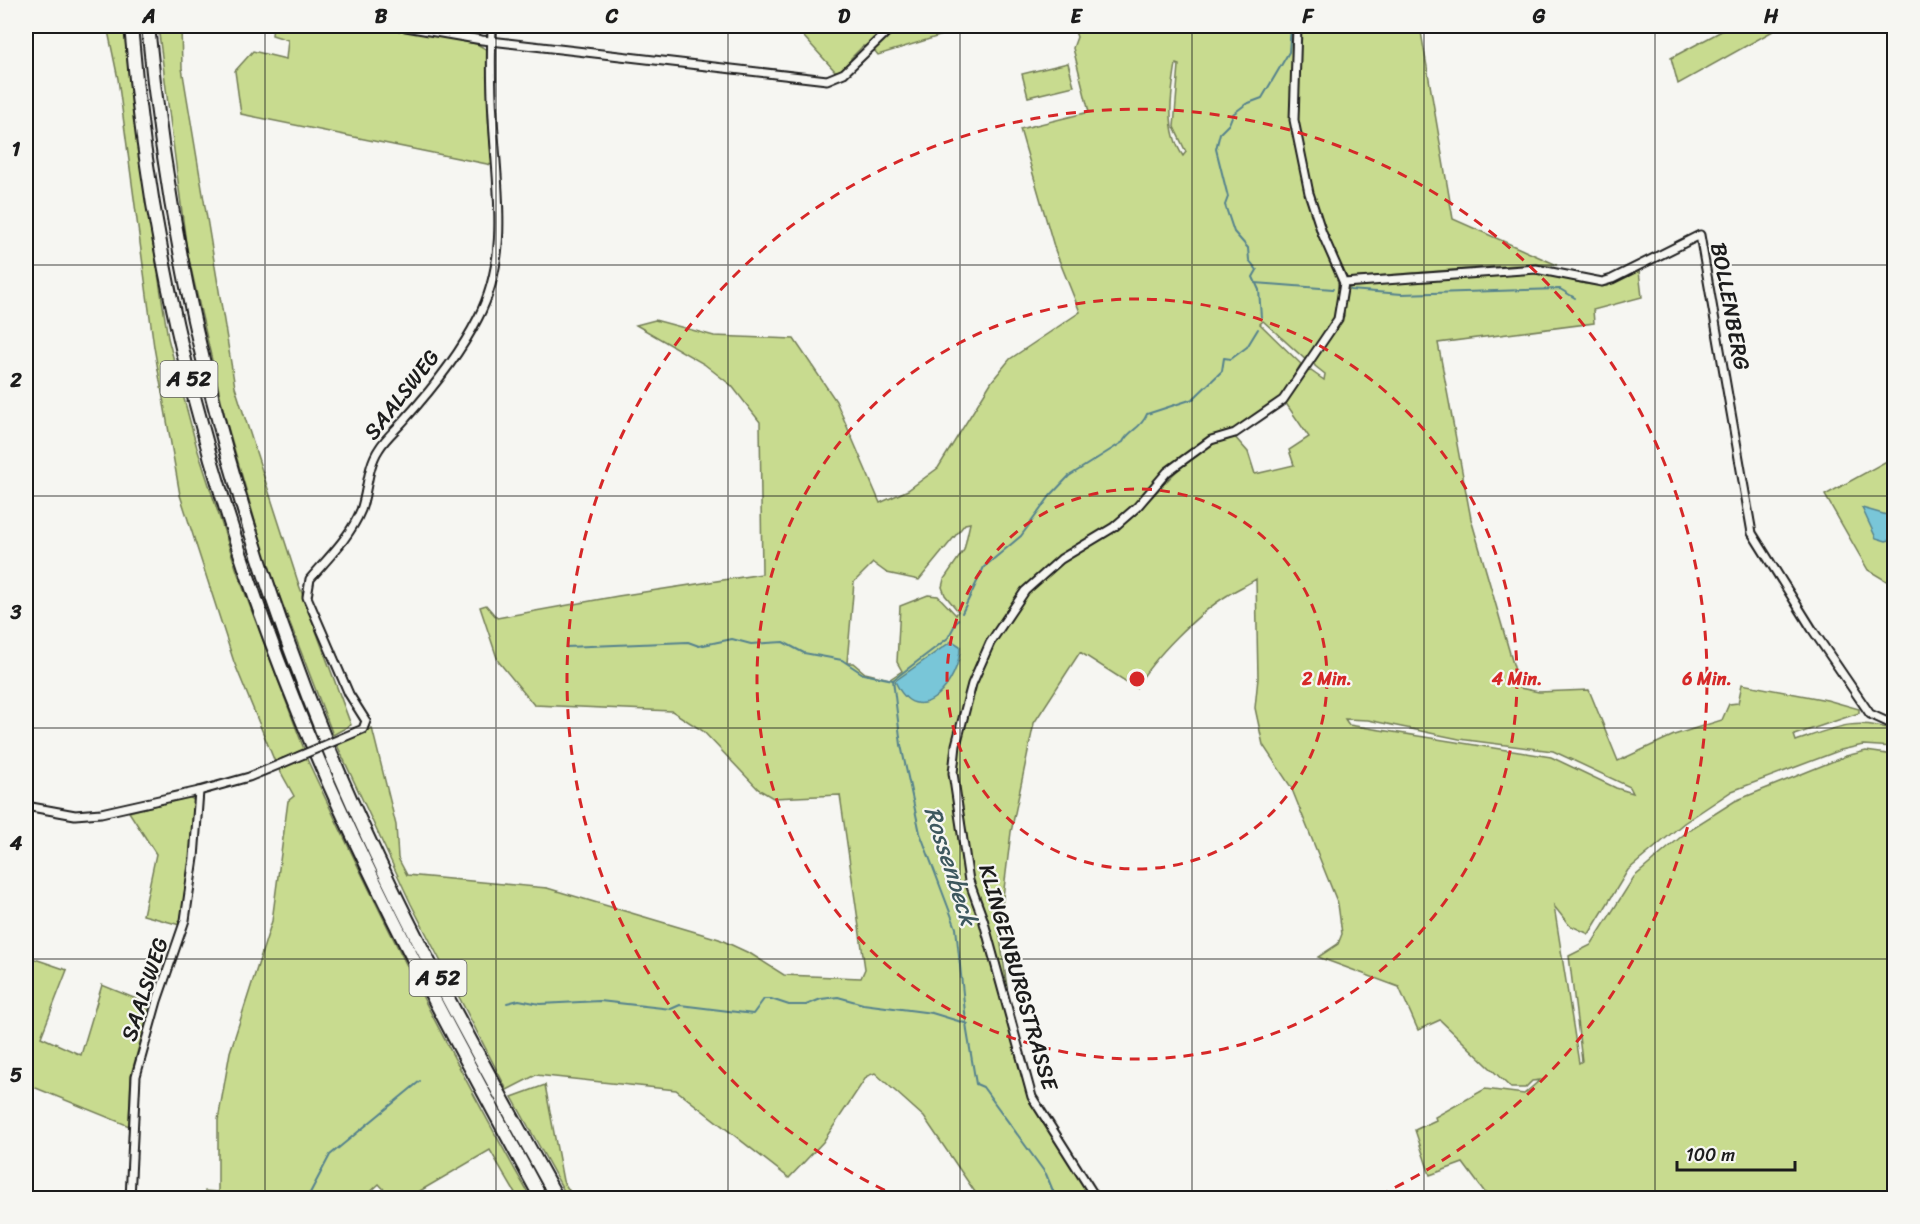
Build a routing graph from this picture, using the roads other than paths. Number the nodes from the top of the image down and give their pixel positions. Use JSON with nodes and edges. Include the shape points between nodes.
{"nodes":[{"id":1,"x":131,"y":26,"type":"edge"},
{"id":2,"x":148,"y":26,"type":"edge"},
{"id":3,"x":400,"y":26,"type":"edge"},
{"id":4,"x":492,"y":26,"type":"edge"},
{"id":5,"x":893,"y":26,"type":"edge"},
{"id":6,"x":1297,"y":26,"type":"edge"},
{"id":7,"x":492,"y":41,"type":"junction"},
{"id":8,"x":1344,"y":283,"type":"junction"},
{"id":9,"x":1894,"y":725,"type":"edge"},
{"id":10,"x":197,"y":792,"type":"junction"},
{"id":11,"x":26,"y":806,"type":"edge"},
{"id":12,"x":130,"y":1198,"type":"edge"},
{"id":13,"x":541,"y":1198,"type":"edge"},
{"id":14,"x":557,"y":1198,"type":"edge"},
{"id":15,"x":1096,"y":1198,"type":"edge"}],
"edges":[{"from":1,"to":13,"type":"highway","number":"A 52","via":[[143,136],[184,360],[207,449],[267,626],[361,853],[424,981]]},
{"from":2,"to":14,"type":"highway","number":"A 52","via":[[174,229],[201,358],[244,519],[330,751],[364,827],[437,976]]},
{"from":3,"to":7,"type":"street"},
{"from":4,"to":7,"type":"street","name":"SAALSWEG"},
{"from":5,"to":7,"type":"street","via":[[844,74],[827,80]]},
{"from":6,"to":8,"type":"street","via":[[1294,120],[1309,193]]},
{"from":7,"to":10,"type":"street","name":"SAALSWEG","bridge":true,"via":[[499,258],[486,303],[444,371],[378,449],[353,525],[307,586],[307,597],[349,694],[366,721],[363,729],[249,777]]},
{"from":8,"to":9,"type":"street","name":"BOLLENBERG","via":[[1536,269],[1602,282],[1700,236],[1752,533],[1870,714]]},
{"from":8,"to":15,"type":"street","name":"KLINGENBURGSTRASSE","via":[[1338,319],[1283,400],[1234,433],[1211,440],[1167,472],[1114,527],[1061,559],[1032,585],[990,643],[972,684],[953,773],[969,881],[1032,1097]]},
{"from":10,"to":11,"type":"street","via":[[101,813],[75,815]]},
{"from":10,"to":12,"type":"street","name":"SAALSWEG","via":[[194,858],[185,920],[136,1076]]}]}
